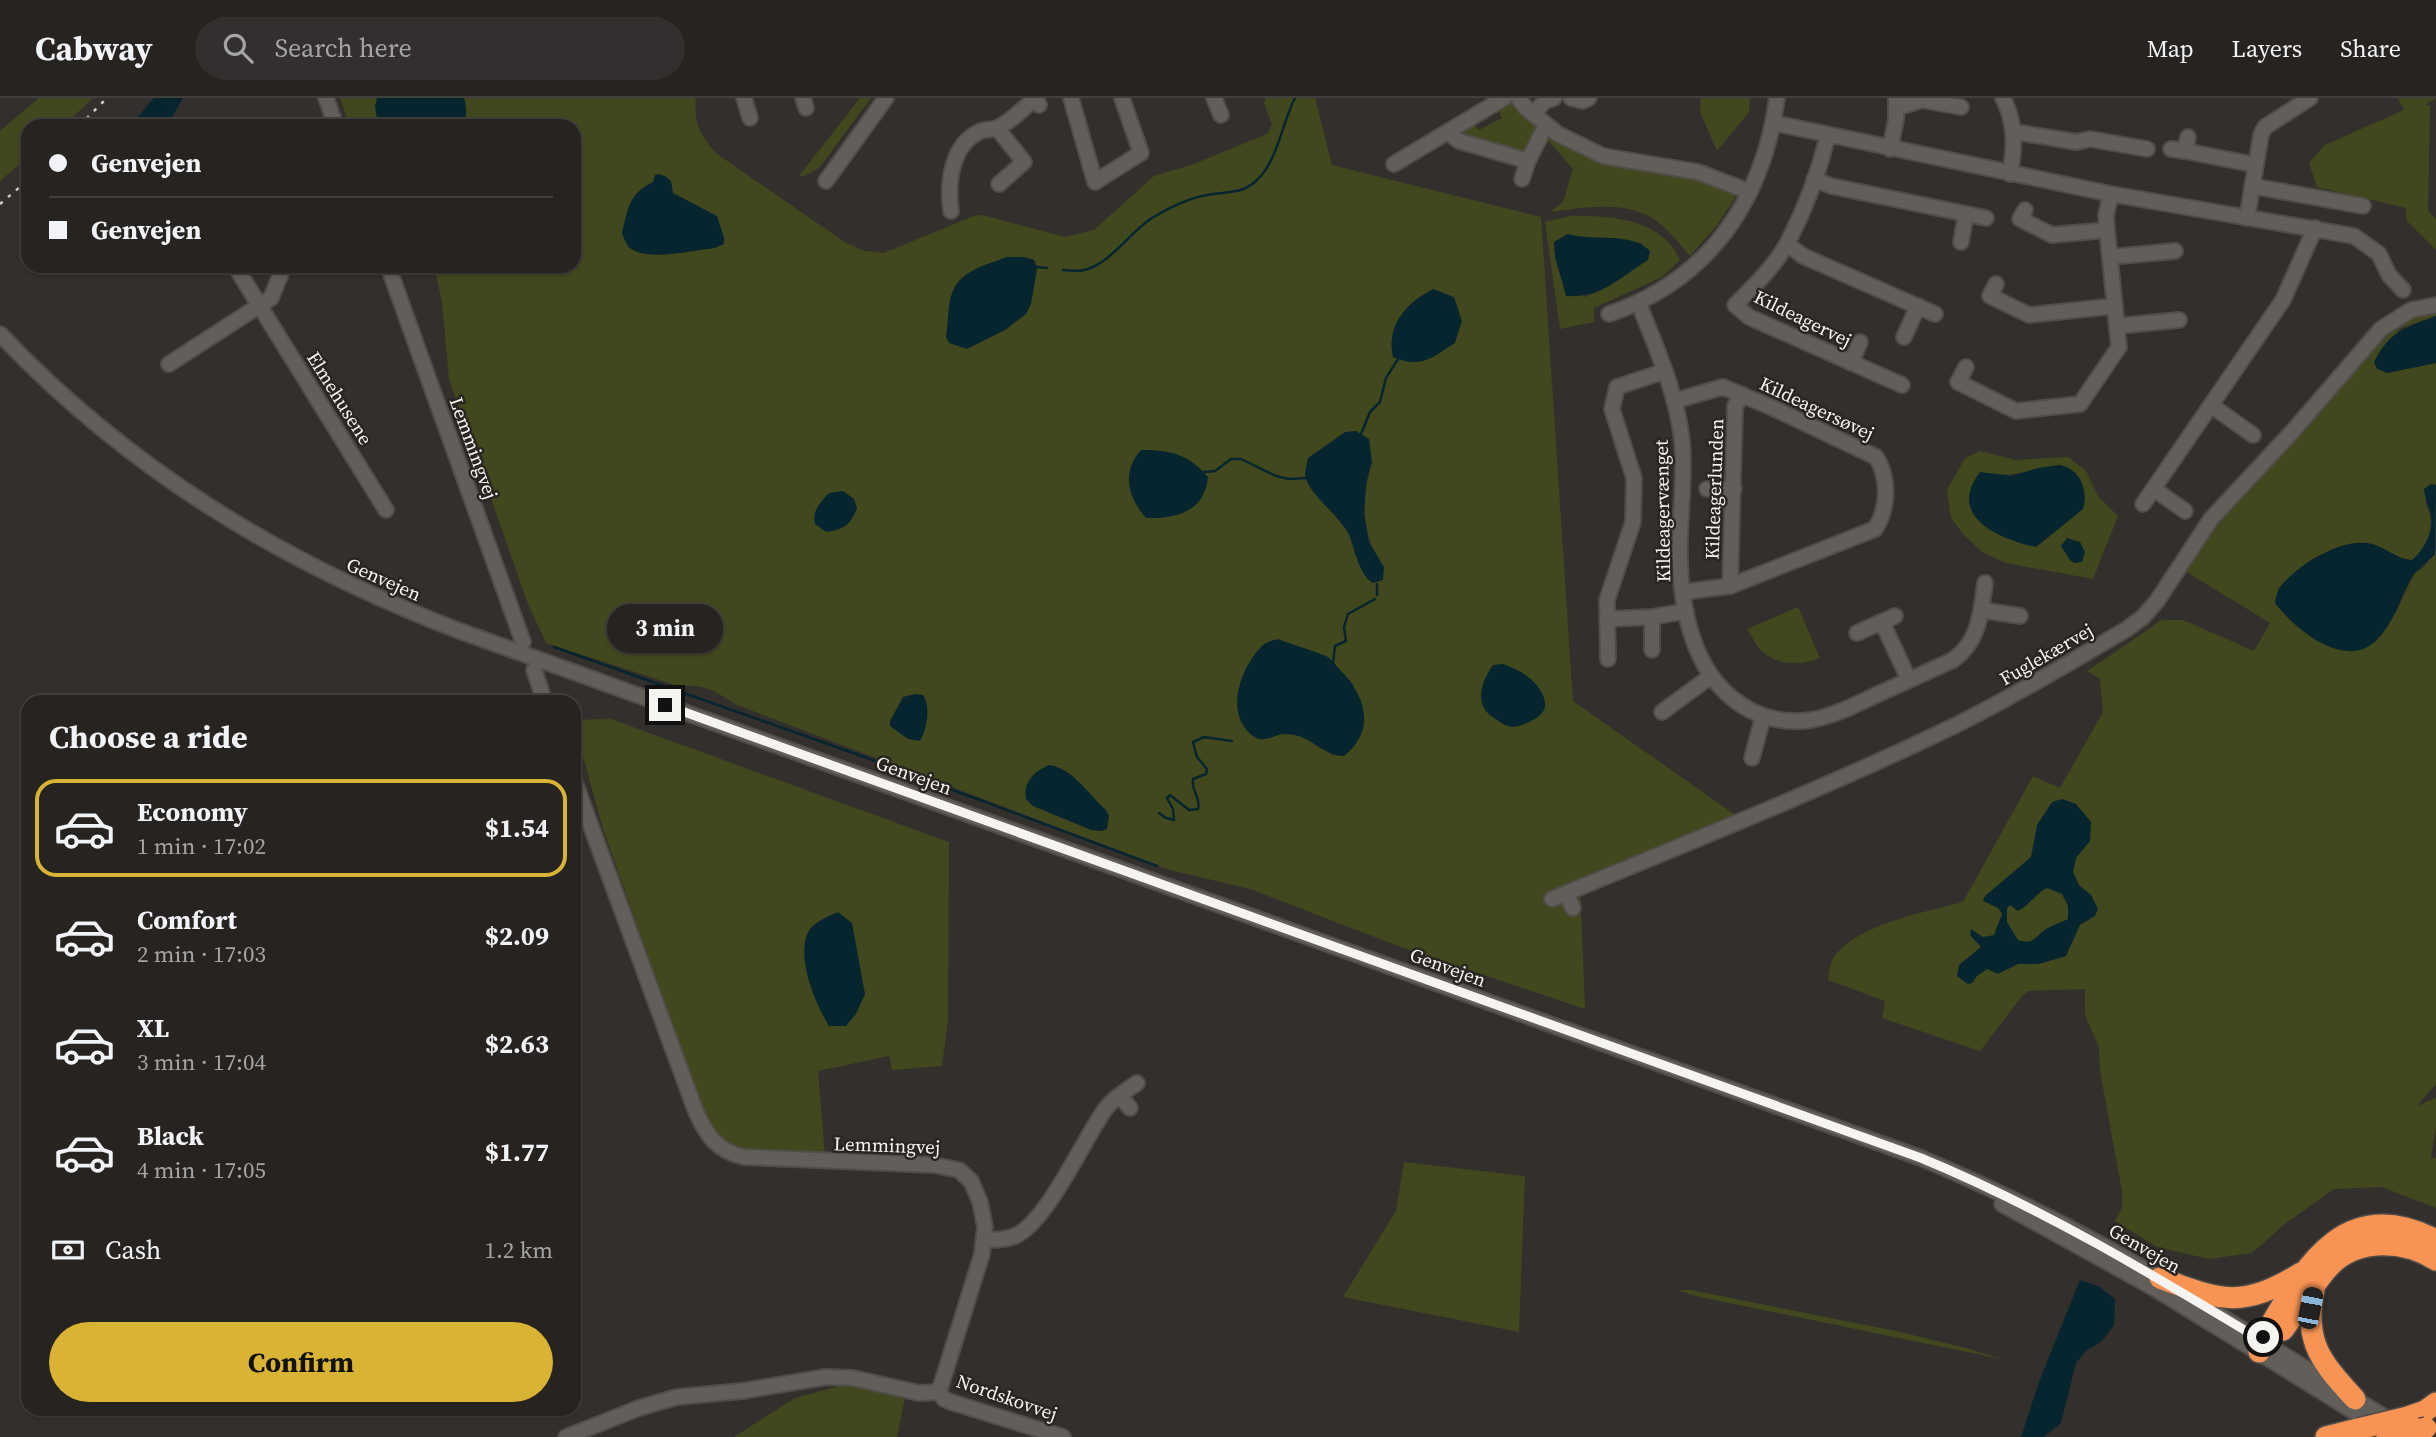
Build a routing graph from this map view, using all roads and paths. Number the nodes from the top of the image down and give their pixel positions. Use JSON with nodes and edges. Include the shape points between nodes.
{"nodes":[{"id":1,"x":326,"y":98,"type":"edge"},
{"id":2,"x":744,"y":98,"type":"edge"},
{"id":3,"x":886,"y":98,"type":"edge"},
{"id":4,"x":1070,"y":98,"type":"edge"},
{"id":5,"x":1122,"y":98,"type":"edge"},
{"id":6,"x":1214,"y":98,"type":"edge"},
{"id":7,"x":1504,"y":98,"type":"edge"},
{"id":8,"x":1518,"y":98,"type":"edge"},
{"id":9,"x":1553,"y":98,"type":"edge"},
{"id":10,"x":1571,"y":98,"type":"edge"},
{"id":11,"x":1589,"y":98,"type":"edge"},
{"id":12,"x":1777,"y":98,"type":"edge"},
{"id":13,"x":2003,"y":98,"type":"edge"},
{"id":14,"x":2310,"y":98,"type":"edge"},
{"id":15,"x":1897,"y":103,"type":"edge"},
{"id":16,"x":1039,"y":105,"type":"dead end"},
{"id":17,"x":1961,"y":107,"type":"dead end"},
{"id":18,"x":1533,"y":114,"type":"junction"},
{"id":19,"x":1221,"y":115,"type":"dead end"},
{"id":20,"x":750,"y":118,"type":"dead end"},
{"id":21,"x":334,"y":119,"type":"edge"},
{"id":22,"x":1774,"y":123,"type":"junction"},
{"id":23,"x":1546,"y":125,"type":"junction"},
{"id":24,"x":998,"y":128,"type":"junction"},
{"id":25,"x":2015,"y":132,"type":"junction"},
{"id":26,"x":1449,"y":133,"type":"junction"},
{"id":27,"x":1828,"y":135,"type":"junction"},
{"id":28,"x":2181,"y":146,"type":"dead end"},
{"id":29,"x":1890,"y":149,"type":"junction"},
{"id":30,"x":2147,"y":149,"type":"dead end"},
{"id":31,"x":1528,"y":161,"type":"junction"},
{"id":32,"x":1394,"y":164,"type":"dead end"},
{"id":33,"x":2256,"y":165,"type":"junction"},
{"id":34,"x":2010,"y":174,"type":"junction"},
{"id":35,"x":1522,"y":179,"type":"dead end"},
{"id":36,"x":1814,"y":179,"type":"junction"},
{"id":37,"x":826,"y":181,"type":"dead end"},
{"id":38,"x":999,"y":184,"type":"dead end"},
{"id":39,"x":2252,"y":186,"type":"junction"},
{"id":40,"x":1749,"y":192,"type":"junction"},
{"id":41,"x":2111,"y":194,"type":"junction"},
{"id":42,"x":2363,"y":206,"type":"dead end"},
{"id":43,"x":2025,"y":210,"type":"dead end"},
{"id":44,"x":951,"y":211,"type":"dead end"},
{"id":45,"x":1966,"y":214,"type":"junction"},
{"id":46,"x":1986,"y":218,"type":"dead end"},
{"id":47,"x":2247,"y":218,"type":"junction"},
{"id":48,"x":2315,"y":228,"type":"junction"},
{"id":49,"x":2107,"y":230,"type":"junction"},
{"id":50,"x":1961,"y":243,"type":"dead end"},
{"id":51,"x":1787,"y":244,"type":"junction"},
{"id":52,"x":2175,"y":251,"type":"dead end"},
{"id":53,"x":2110,"y":257,"type":"junction"},
{"id":54,"x":239,"y":273,"type":"edge"},
{"id":55,"x":281,"y":273,"type":"edge"},
{"id":56,"x":390,"y":273,"type":"edge"},
{"id":57,"x":1996,"y":284,"type":"dead end"},
{"id":58,"x":2403,"y":290,"type":"dead end"},
{"id":59,"x":1639,"y":304,"type":"junction"},
{"id":60,"x":260,"y":305,"type":"junction"},
{"id":61,"x":2436,"y":305,"type":"edge"},
{"id":62,"x":1918,"y":306,"type":"junction"},
{"id":63,"x":2115,"y":306,"type":"junction"},
{"id":64,"x":1609,"y":314,"type":"dead end"},
{"id":65,"x":1935,"y":314,"type":"dead end"},
{"id":66,"x":2179,"y":320,"type":"dead end"},
{"id":67,"x":2117,"y":326,"type":"junction"},
{"id":68,"x":0,"y":334,"type":"edge"},
{"id":69,"x":1904,"y":337,"type":"dead end"},
{"id":70,"x":1860,"y":342,"type":"dead end"},
{"id":71,"x":169,"y":363,"type":"dead end"},
{"id":72,"x":1851,"y":363,"type":"junction"},
{"id":73,"x":1966,"y":367,"type":"dead end"},
{"id":74,"x":1665,"y":371,"type":"junction"},
{"id":75,"x":1902,"y":385,"type":"dead end"},
{"id":76,"x":1744,"y":395,"type":"junction"},
{"id":77,"x":1674,"y":401,"type":"junction"},
{"id":78,"x":2212,"y":406,"type":"junction"},
{"id":79,"x":2253,"y":435,"type":"dead end"},
{"id":80,"x":1707,"y":489,"type":"dead end"},
{"id":81,"x":1734,"y":489,"type":"junction"},
{"id":82,"x":2154,"y":489,"type":"junction"},
{"id":83,"x":2143,"y":504,"type":"dead end"},
{"id":84,"x":386,"y":510,"type":"dead end"},
{"id":85,"x":2185,"y":511,"type":"dead end"},
{"id":86,"x":1985,"y":583,"type":"dead end"},
{"id":87,"x":1730,"y":586,"type":"junction"},
{"id":88,"x":1683,"y":592,"type":"junction"},
{"id":89,"x":1981,"y":610,"type":"junction"},
{"id":90,"x":1686,"y":611,"type":"junction"},
{"id":91,"x":2020,"y":616,"type":"dead end"},
{"id":92,"x":1652,"y":617,"type":"junction"},
{"id":93,"x":1607,"y":619,"type":"junction"},
{"id":94,"x":1857,"y":633,"type":"dead end"},
{"id":95,"x":523,"y":642,"type":"dead end"},
{"id":96,"x":1652,"y":650,"type":"dead end"},
{"id":97,"x":1608,"y":659,"type":"dead end"},
{"id":98,"x":534,"y":670,"type":"dead end"},
{"id":99,"x":1711,"y":676,"type":"junction"},
{"id":100,"x":1909,"y":680,"type":"junction"},
{"id":101,"x":543,"y":695,"type":"edge"},
{"id":102,"x":1662,"y":712,"type":"dead end"},
{"id":103,"x":1763,"y":717,"type":"junction"},
{"id":104,"x":1752,"y":758,"type":"dead end"},
{"id":105,"x":581,"y":799,"type":"edge"},
{"id":106,"x":1573,"y":908,"type":"dead end"},
{"id":107,"x":1137,"y":1083,"type":"dead end"},
{"id":108,"x":1120,"y":1096,"type":"junction"},
{"id":109,"x":1130,"y":1108,"type":"dead end"},
{"id":110,"x":1875,"y":1143,"type":"junction"},
{"id":111,"x":985,"y":1240,"type":"junction"},
{"id":112,"x":2436,"y":1240,"type":"edge"},
{"id":113,"x":2436,"y":1260,"type":"edge"},
{"id":114,"x":2160,"y":1278,"type":"junction"},
{"id":115,"x":2308,"y":1279,"type":"junction"},
{"id":116,"x":2263,"y":1346,"type":"junction"},
{"id":117,"x":939,"y":1392,"type":"junction"},
{"id":118,"x":2355,"y":1399,"type":"junction"},
{"id":119,"x":2436,"y":1403,"type":"edge"},
{"id":120,"x":2422,"y":1427,"type":"edge"},
{"id":121,"x":566,"y":1437,"type":"edge"},
{"id":122,"x":1063,"y":1437,"type":"edge"},
{"id":123,"x":2326,"y":1437,"type":"edge"},
{"id":124,"x":2384,"y":1437,"type":"edge"},
{"id":125,"x":2396,"y":1437,"type":"edge"}],
"edges":[{"from":1,"to":21,"type":"street"},
{"from":2,"to":20,"type":"street"},
{"from":3,"to":37,"type":"street"},
{"from":4,"to":5,"type":"street","via":[[1095,182],[1141,153]]},
{"from":6,"to":19,"type":"street"},
{"from":7,"to":26,"type":"street"},
{"from":8,"to":18,"type":"street"},
{"from":9,"to":18,"type":"street"},
{"from":10,"to":11,"type":"street"},
{"from":12,"to":22,"type":"street"},
{"from":13,"to":25,"type":"street"},
{"from":14,"to":33,"type":"street","via":[[2265,127]]},
{"from":15,"to":17,"type":"street","via":[[1922,100]]},
{"from":15,"to":29,"type":"street"},
{"from":16,"to":24,"type":"street","via":[[1036,98]]},
{"from":18,"to":23,"type":"street"},
{"from":22,"to":27,"type":"street"},
{"from":22,"to":40,"type":"street"},
{"from":23,"to":31,"type":"street"},
{"from":23,"to":40,"type":"street","via":[[1603,156],[1698,172]]},
{"from":24,"to":38,"type":"street","via":[[1024,162]]},
{"from":24,"to":44,"type":"street","via":[[980,131],[955,158],[950,176]]},
{"from":25,"to":30,"type":"street"},
{"from":25,"to":34,"type":"street"},
{"from":26,"to":31,"type":"street","via":[[1459,141]]},
{"from":26,"to":32,"type":"street"},
{"from":27,"to":29,"type":"street"},
{"from":27,"to":36,"type":"street","name":"Kildeagervej"},
{"from":28,"to":33,"type":"street"},
{"from":29,"to":34,"type":"street"},
{"from":31,"to":35,"type":"street"},
{"from":33,"to":39,"type":"street"},
{"from":34,"to":41,"type":"street"},
{"from":36,"to":45,"type":"street"},
{"from":36,"to":51,"type":"street","name":"Kildeagervej"},
{"from":39,"to":42,"type":"street"},
{"from":39,"to":47,"type":"street"},
{"from":40,"to":59,"type":"street","via":[[1710,252]]},
{"from":41,"to":47,"type":"street"},
{"from":41,"to":49,"type":"street"},
{"from":43,"to":49,"type":"street","via":[[2020,219],[2052,235]]},
{"from":45,"to":46,"type":"street"},
{"from":45,"to":50,"type":"street"},
{"from":47,"to":48,"type":"street"},
{"from":48,"to":58,"type":"street","via":[[2354,236],[2379,254]]},
{"from":48,"to":78,"type":"street","via":[[2283,300]]},
{"from":49,"to":53,"type":"street"},
{"from":51,"to":62,"type":"street","via":[[1803,256]]},
{"from":51,"to":72,"type":"street","name":"Kildeagervej","via":[[1735,305],[1749,317]]},
{"from":52,"to":53,"type":"street"},
{"from":53,"to":63,"type":"street"},
{"from":54,"to":60,"type":"street","name":"Elmehusene"},
{"from":55,"to":60,"type":"street","via":[[271,298]]},
{"from":56,"to":95,"type":"street","name":"Lemmingvej"},
{"from":57,"to":63,"type":"street","via":[[1990,296],[2029,315]]},
{"from":59,"to":64,"type":"street"},
{"from":59,"to":74,"type":"street","name":"Kildeagervænget"},
{"from":60,"to":71,"type":"street"},
{"from":60,"to":84,"type":"street","name":"Elmehusene"},
{"from":61,"to":106,"type":"street","name":"Fuglekærvej","via":[[2411,310],[2381,328],[2211,519],[2157,601],[2127,629],[1957,724],[1559,897]]},
{"from":62,"to":65,"type":"street"},
{"from":62,"to":69,"type":"street"},
{"from":63,"to":67,"type":"street"},
{"from":66,"to":67,"type":"street"},
{"from":67,"to":73,"type":"street","via":[[2119,347],[2080,404],[2015,411],[1958,382]]},
{"from":68,"to":110,"type":"street","name":"Genvejen","via":[[95,423],[189,494],[289,555],[377,598]]},
{"from":70,"to":72,"type":"street","name":"Kildeagervej"},
{"from":72,"to":75,"type":"street","name":"Kildeagervej"},
{"from":74,"to":77,"type":"street","name":"Kildeagervænget"},
{"from":74,"to":93,"type":"street","via":[[1618,387],[1612,409],[1634,478],[1633,523],[1607,600]]},
{"from":76,"to":77,"type":"street","name":"Kildeagersøvej","via":[[1723,387]]},
{"from":76,"to":81,"type":"street","name":"Kildeagerlunden","via":[[1735,406]]},
{"from":76,"to":87,"type":"street","name":"Kildeagersøvej","via":[[1876,457],[1884,470],[1885,492],[1882,518],[1875,529]]},
{"from":77,"to":88,"type":"street","name":"Kildeagervænget","via":[[1682,441]]},
{"from":78,"to":79,"type":"street"},
{"from":78,"to":82,"type":"street"},
{"from":80,"to":81,"type":"street"},
{"from":81,"to":87,"type":"street","name":"Kildeagerlunden"},
{"from":82,"to":83,"type":"street"},
{"from":82,"to":85,"type":"street"},
{"from":86,"to":89,"type":"street","name":"Kildeagervænget"},
{"from":87,"to":88,"type":"street","name":"Kildeagersøvej"},
{"from":88,"to":90,"type":"street","name":"Kildeagervænget"},
{"from":89,"to":91,"type":"street"},
{"from":89,"to":100,"type":"street","name":"Kildeagervænget","via":[[1976,633],[1964,653]]},
{"from":90,"to":92,"type":"street"},
{"from":90,"to":99,"type":"street","name":"Kildeagervænget"},
{"from":92,"to":93,"type":"street"},
{"from":92,"to":96,"type":"street"},
{"from":93,"to":97,"type":"street"},
{"from":94,"to":100,"type":"street","via":[[1889,619]]},
{"from":98,"to":101,"type":"street"},
{"from":99,"to":102,"type":"street"},
{"from":99,"to":103,"type":"street","name":"Kildeagervænget","via":[[1743,707]]},
{"from":100,"to":103,"type":"street","name":"Kildeagervænget","via":[[1831,715],[1784,721]]},
{"from":103,"to":104,"type":"street"},
{"from":105,"to":111,"type":"street","name":"Lemmingvej","via":[[696,1112],[712,1141],[734,1155],[754,1159],[950,1167],[966,1175],[975,1188],[984,1216]]},
{"from":107,"to":108,"type":"street"},
{"from":108,"to":109,"type":"street"},
{"from":108,"to":111,"type":"street","via":[[1105,1109],[1067,1175],[1032,1223],[1017,1235]]},
{"from":110,"to":114,"type":"street","name":"Genvejen","via":[[1975,1181]]},
{"from":110,"to":116,"type":"street","name":"Genvejen","via":[[1985,1195]]},
{"from":111,"to":117,"type":"street","name":"Lemmingvej"},
{"from":112,"to":115,"type":"highway","via":[[2398,1227],[2346,1233],[2332,1241]]},
{"from":113,"to":115,"type":"highway","via":[[2403,1245],[2382,1244],[2359,1248]]},
{"from":114,"to":115,"type":"highway","via":[[2203,1294],[2233,1298]]},
{"from":114,"to":116,"type":"street","name":"Genvejen"},
{"from":115,"to":116,"type":"highway"},
{"from":115,"to":118,"type":"highway","via":[[2312,1338],[2323,1363]]},
{"from":116,"to":118,"type":"street","name":"Genvejen"},
{"from":116,"to":125,"type":"street","name":"Genvejen"},
{"from":117,"to":121,"type":"street","via":[[919,1393],[853,1378],[826,1377],[677,1397]]},
{"from":117,"to":122,"type":"street","name":"Nordskovvej","via":[[951,1402]]},
{"from":118,"to":120,"type":"street","name":"Genvejen"},
{"from":119,"to":120,"type":"highway","via":[[2425,1411]]},
{"from":120,"to":123,"type":"highway","bridge":true,"via":[[2358,1430]]},
{"from":120,"to":124,"type":"highway","bridge":true}]}
